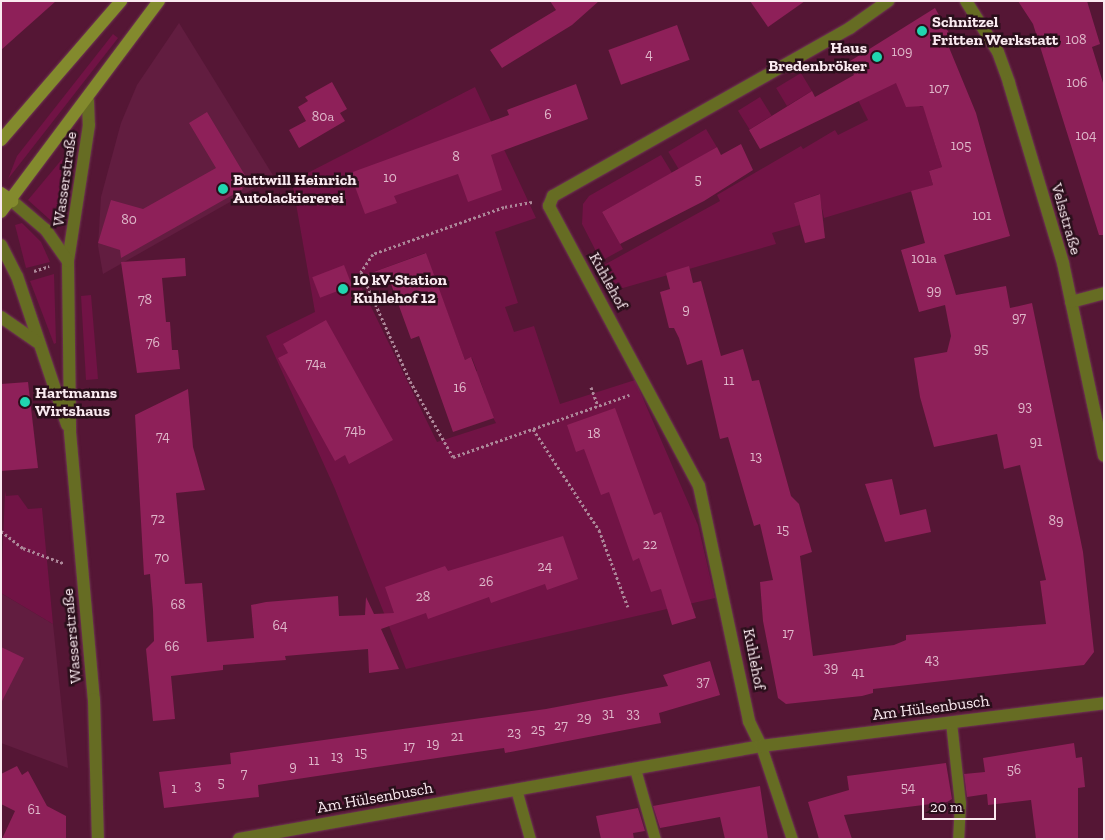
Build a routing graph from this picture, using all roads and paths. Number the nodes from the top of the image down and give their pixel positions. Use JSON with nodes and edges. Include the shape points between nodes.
{"nodes":[{"id":1,"x":121,"y":1,"type":"edge"},
{"id":2,"x":159,"y":1,"type":"edge"},
{"id":3,"x":888,"y":1,"type":"edge"},
{"id":4,"x":966,"y":1,"type":"edge"},
{"id":5,"x":88,"y":101,"type":"junction"},
{"id":6,"x":1,"y":140,"type":"edge"},
{"id":7,"x":6,"y":197,"type":"edge"},
{"id":8,"x":548,"y":206,"type":"junction"},
{"id":9,"x":1,"y":212,"type":"edge"},
{"id":10,"x":1,"y":245,"type":"edge"},
{"id":11,"x":68,"y":261,"type":"junction"},
{"id":12,"x":53,"y":265,"type":"dead end"},
{"id":13,"x":29,"y":273,"type":"dead end"},
{"id":14,"x":1104,"y":293,"type":"edge"},
{"id":15,"x":1071,"y":302,"type":"junction"},
{"id":16,"x":1,"y":317,"type":"edge"},
{"id":17,"x":38,"y":342,"type":"junction"},
{"id":18,"x":591,"y":387,"type":"dead end"},
{"id":19,"x":648,"y":388,"type":"junction"},
{"id":20,"x":598,"y":406,"type":"junction"},
{"id":21,"x":534,"y":429,"type":"junction"},
{"id":22,"x":70,"y":432,"type":"junction"},
{"id":23,"x":1104,"y":456,"type":"edge"},
{"id":24,"x":1,"y":531,"type":"edge"},
{"id":25,"x":83,"y":569,"type":"junction"},
{"id":26,"x":628,"y":607,"type":"dead end"},
{"id":27,"x":1104,"y":703,"type":"edge"},
{"id":28,"x":951,"y":722,"type":"junction"},
{"id":29,"x":761,"y":746,"type":"junction"},
{"id":30,"x":635,"y":768,"type":"junction"},
{"id":31,"x":516,"y":790,"type":"junction"},
{"id":32,"x":98,"y":839,"type":"edge"},
{"id":33,"x":239,"y":839,"type":"edge"},
{"id":34,"x":530,"y":839,"type":"edge"},
{"id":35,"x":655,"y":839,"type":"edge"},
{"id":36,"x":792,"y":839,"type":"edge"},
{"id":37,"x":958,"y":839,"type":"edge"}],
"edges":[{"from":1,"to":6,"type":"main road"},
{"from":2,"to":5,"type":"main road","name":"Wasserstraße"},
{"from":3,"to":8,"type":"street","via":[[850,28],[553,196]]},
{"from":4,"to":15,"type":"street","name":"Velsstraße","via":[[1004,68]]},
{"from":5,"to":7,"type":"main road","name":"Wasserstraße"},
{"from":5,"to":11,"type":"street","name":"Wasserstraße","via":[[89,126]]},
{"from":7,"to":9,"type":"main road","name":"Wasserstraße"},
{"from":7,"to":11,"type":"street","name":"Wasserstraße","via":[[46,230]]},
{"from":8,"to":19,"type":"street","name":"Kuhlehof"},
{"from":8,"to":21,"type":"path","via":[[532,202],[504,207],[372,254],[361,272],[410,381],[453,457]]},
{"from":10,"to":17,"type":"street","name":"Wasserstraße","via":[[17,276]]},
{"from":11,"to":22,"type":"street","name":"Wasserstraße"},
{"from":12,"to":13,"type":"path"},
{"from":14,"to":15,"type":"street"},
{"from":15,"to":23,"type":"street","name":"Velsstraße"},
{"from":16,"to":17,"type":"street"},
{"from":17,"to":22,"type":"street","name":"Wasserstraße"},
{"from":18,"to":20,"type":"path"},
{"from":19,"to":20,"type":"path"},
{"from":19,"to":29,"type":"street","name":"Kuhlehof","via":[[699,486],[750,721]]},
{"from":20,"to":21,"type":"path"},
{"from":21,"to":26,"type":"path","via":[[599,530]]},
{"from":22,"to":25,"type":"street","name":"Wasserstraße"},
{"from":24,"to":25,"type":"path","via":[[23,548]]},
{"from":25,"to":32,"type":"street","name":"Wasserstraße","via":[[94,700]]},
{"from":27,"to":28,"type":"street","name":"Am Hülsenbusch"},
{"from":28,"to":29,"type":"street","name":"Am Hülsenbusch"},
{"from":28,"to":37,"type":"lane","via":[[960,803]]},
{"from":29,"to":30,"type":"street","name":"Am Hülsenbusch"},
{"from":29,"to":36,"type":"lane"},
{"from":30,"to":31,"type":"street","name":"Am Hülsenbusch"},
{"from":30,"to":35,"type":"lane"},
{"from":31,"to":33,"type":"street","name":"Am Hülsenbusch"},
{"from":31,"to":34,"type":"lane"}]}
